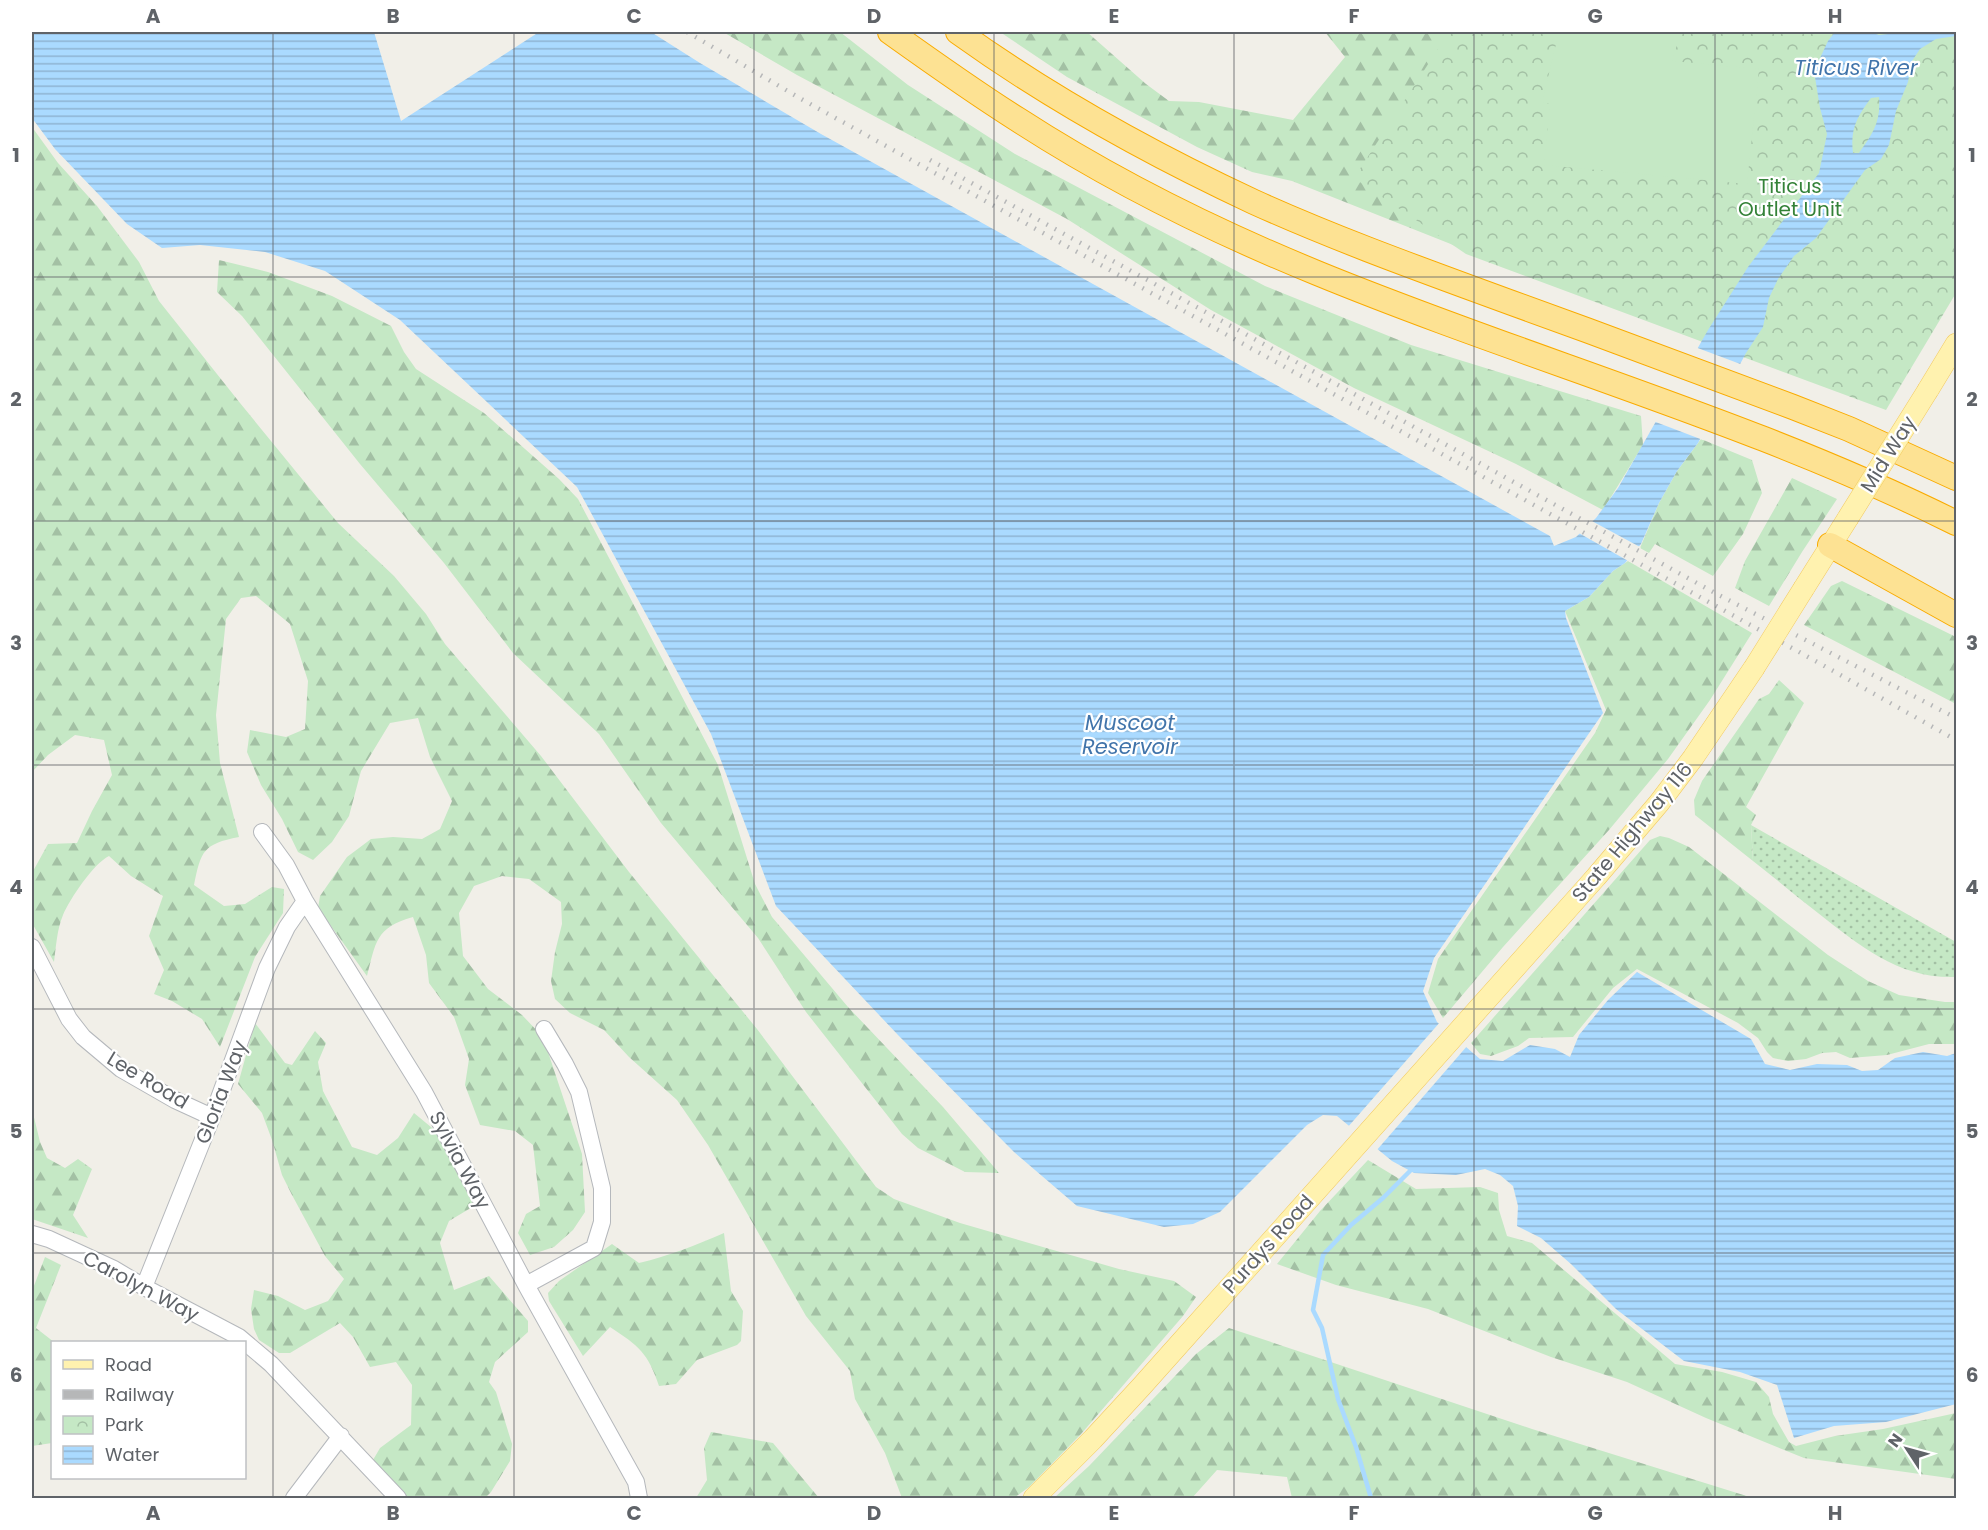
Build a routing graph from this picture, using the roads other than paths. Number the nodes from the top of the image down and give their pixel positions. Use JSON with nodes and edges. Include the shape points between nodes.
{"nodes":[{"id":1,"x":890,"y":32,"type":"edge"},
{"id":2,"x":958,"y":32,"type":"edge"},
{"id":3,"x":1956,"y":344,"type":"edge"},
{"id":4,"x":1956,"y":478,"type":"edge"},
{"id":5,"x":1956,"y":523,"type":"edge"},
{"id":6,"x":1830,"y":545,"type":"junction"},
{"id":7,"x":1804,"y":588,"type":"joint"},
{"id":8,"x":1956,"y":615,"type":"edge"},
{"id":9,"x":262,"y":832,"type":"dead end"},
{"id":10,"x":305,"y":901,"type":"junction"},
{"id":11,"x":32,"y":947,"type":"edge"},
{"id":12,"x":1498,"y":986,"type":"joint"},
{"id":13,"x":544,"y":1029,"type":"dead end"},
{"id":14,"x":212,"y":1117,"type":"junction"},
{"id":15,"x":32,"y":1234,"type":"edge"},
{"id":16,"x":526,"y":1285,"type":"junction"},
{"id":17,"x":144,"y":1287,"type":"junction"},
{"id":18,"x":244,"y":1341,"type":"edge"},
{"id":19,"x":246,"y":1343,"type":"edge"},
{"id":20,"x":341,"y":1436,"type":"junction"},
{"id":21,"x":294,"y":1498,"type":"edge"},
{"id":22,"x":398,"y":1498,"type":"edge"},
{"id":23,"x":639,"y":1498,"type":"edge"},
{"id":24,"x":1034,"y":1498,"type":"edge"}],
"edges":[{"from":1,"to":5,"type":"highway","via":[[1017,120],[1089,163],[1237,238],[1392,303],[1834,466]]},
{"from":2,"to":4,"type":"highway","via":[[1108,128],[1254,202],[1406,264],[1849,429]]},
{"from":3,"to":6,"type":"main road","name":"Mid Way","bridge":true},
{"from":6,"to":7,"type":"main road","name":"Mid Way"},
{"from":6,"to":8,"type":"highway"},
{"from":7,"to":12,"type":"main road","name":"State Highway 116","bridge":true,"via":[[1705,741],[1659,802]]},
{"from":9,"to":10,"type":"street","name":"Sylvia Way"},
{"from":10,"to":14,"type":"street","name":"Gloria Way","via":[[286,927],[267,968]]},
{"from":10,"to":16,"type":"street","name":"Sylvia Way","via":[[424,1092]]},
{"from":11,"to":14,"type":"street","name":"Lee Road","via":[[69,1019],[83,1037],[121,1069]]},
{"from":12,"to":24,"type":"main road","name":"Purdys Road","via":[[1093,1439]]},
{"from":13,"to":16,"type":"street","via":[[579,1092],[602,1188],[602,1222],[594,1248]]},
{"from":14,"to":17,"type":"street","name":"Gloria Way"},
{"from":15,"to":17,"type":"street","name":"Carolyn Way","via":[[114,1269]]},
{"from":16,"to":23,"type":"street","name":"Sylvia Way","via":[[636,1482]]},
{"from":17,"to":18,"type":"street","name":"Carolyn Way"},
{"from":19,"to":20,"type":"street","name":"Carolyn Way"},
{"from":20,"to":21,"type":"street"},
{"from":20,"to":22,"type":"street","name":"Carolyn Way"}]}
